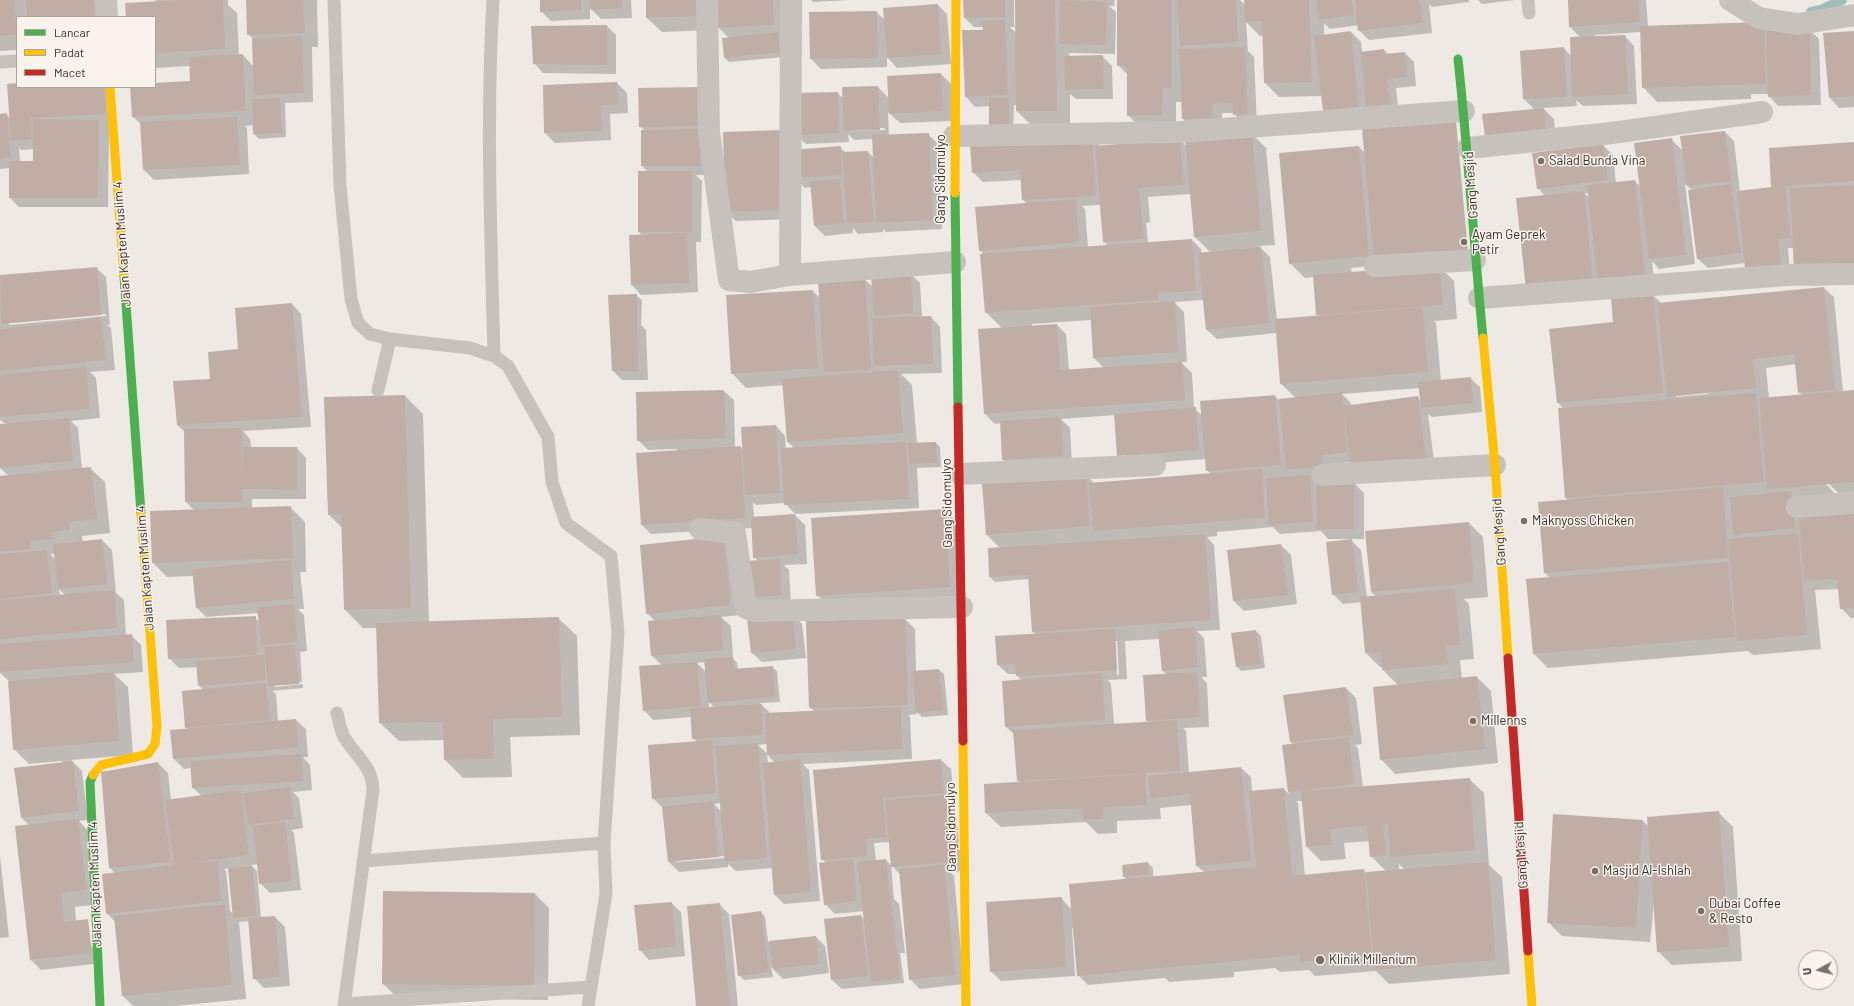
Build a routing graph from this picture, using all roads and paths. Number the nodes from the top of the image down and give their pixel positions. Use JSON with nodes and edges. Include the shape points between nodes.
{"nodes":[{"id":1,"x":106,"y":0,"type":"edge"},
{"id":2,"x":334,"y":0,"type":"edge"},
{"id":3,"x":493,"y":0,"type":"edge"},
{"id":4,"x":707,"y":0,"type":"edge"},
{"id":5,"x":791,"y":0,"type":"edge"},
{"id":6,"x":956,"y":0,"type":"edge"},
{"id":7,"x":1730,"y":0,"type":"edge"},
{"id":8,"x":1854,"y":14,"type":"edge"},
{"id":9,"x":106,"y":16,"type":"edge"},
{"id":10,"x":1458,"y":59,"type":"dead end"},
{"id":11,"x":16,"y":61,"type":"edge"},
{"id":12,"x":0,"y":62,"type":"edge"},
{"id":13,"x":110,"y":88,"type":"edge"},
{"id":14,"x":1464,"y":111,"type":"junction"},
{"id":15,"x":1762,"y":112,"type":"dead end"},
{"id":16,"x":954,"y":136,"type":"junction"},
{"id":17,"x":1468,"y":148,"type":"junction"},
{"id":18,"x":1475,"y":260,"type":"junction"},
{"id":19,"x":955,"y":262,"type":"junction"},
{"id":20,"x":1375,"y":266,"type":"dead end"},
{"id":21,"x":1854,"y":274,"type":"edge"},
{"id":22,"x":790,"y":275,"type":"junction"},
{"id":23,"x":1479,"y":298,"type":"junction"},
{"id":24,"x":390,"y":340,"type":"junction"},
{"id":25,"x":494,"y":356,"type":"junction"},
{"id":26,"x":378,"y":390,"type":"dead end"},
{"id":27,"x":1155,"y":465,"type":"dead end"},
{"id":28,"x":1495,"y":465,"type":"junction"},
{"id":29,"x":960,"y":474,"type":"junction"},
{"id":30,"x":1323,"y":475,"type":"dead end"},
{"id":31,"x":1854,"y":503,"type":"edge"},
{"id":32,"x":1797,"y":507,"type":"dead end"},
{"id":33,"x":700,"y":530,"type":"dead end"},
{"id":34,"x":962,"y":607,"type":"junction"},
{"id":35,"x":337,"y":713,"type":"dead end"},
{"id":36,"x":604,"y":843,"type":"junction"},
{"id":37,"x":363,"y":861,"type":"junction"},
{"id":38,"x":590,"y":987,"type":"junction"},
{"id":39,"x":344,"y":1005,"type":"edge"},
{"id":40,"x":100,"y":1006,"type":"edge"},
{"id":41,"x":588,"y":1006,"type":"edge"},
{"id":42,"x":966,"y":1006,"type":"edge"},
{"id":43,"x":1532,"y":1006,"type":"edge"}],
"edges":[{"from":1,"to":9,"type":"street"},
{"from":2,"to":24,"type":"lane","via":[[340,185],[351,299],[358,323],[370,334]]},
{"from":3,"to":25,"type":"lane","via":[[489,176]]},
{"from":4,"to":22,"type":"street","via":[[709,132],[727,274],[729,280],[750,282]]},
{"from":5,"to":22,"type":"street"},
{"from":6,"to":16,"type":"street","name":"Gang Sidomulyo"},
{"from":7,"to":8,"type":"street","via":[[1759,18],[1798,24]]},
{"from":10,"to":14,"type":"street","name":"Gang Mesjid"},
{"from":11,"to":12,"type":"lane"},
{"from":13,"to":40,"type":"street","name":"Jalan Kapten Muslim 4","via":[[157,726],[155,744],[148,754],[101,766],[95,771],[90,782]]},
{"from":14,"to":16,"type":"street","via":[[1181,132]]},
{"from":14,"to":17,"type":"street","name":"Gang Mesjid"},
{"from":15,"to":17,"type":"street","via":[[1612,133]]},
{"from":16,"to":19,"type":"street","name":"Gang Sidomulyo"},
{"from":17,"to":18,"type":"street","name":"Gang Mesjid"},
{"from":18,"to":20,"type":"street"},
{"from":18,"to":23,"type":"street","name":"Gang Mesjid"},
{"from":19,"to":22,"type":"street"},
{"from":19,"to":29,"type":"street","name":"Gang Sidomulyo"},
{"from":21,"to":23,"type":"street","via":[[1788,275]]},
{"from":23,"to":28,"type":"street","name":"Gang Mesjid"},
{"from":24,"to":25,"type":"lane","via":[[470,348]]},
{"from":24,"to":26,"type":"lane"},
{"from":25,"to":36,"type":"lane","via":[[508,366],[548,437],[552,482],[566,524],[611,556],[618,633]]},
{"from":27,"to":29,"type":"street"},
{"from":28,"to":30,"type":"street"},
{"from":28,"to":43,"type":"street","name":"Gang Mesjid"},
{"from":29,"to":34,"type":"street","name":"Gang Sidomulyo"},
{"from":31,"to":32,"type":"street"},
{"from":33,"to":34,"type":"street","via":[[735,533],[746,608],[754,611]]},
{"from":34,"to":42,"type":"street","name":"Gang Sidomulyo"},
{"from":35,"to":37,"type":"lane","via":[[343,736],[367,766],[372,780]]},
{"from":36,"to":37,"type":"lane"},
{"from":36,"to":38,"type":"lane","via":[[606,894]]},
{"from":37,"to":39,"type":"lane"},
{"from":38,"to":39,"type":"lane"},
{"from":38,"to":41,"type":"lane"}]}
